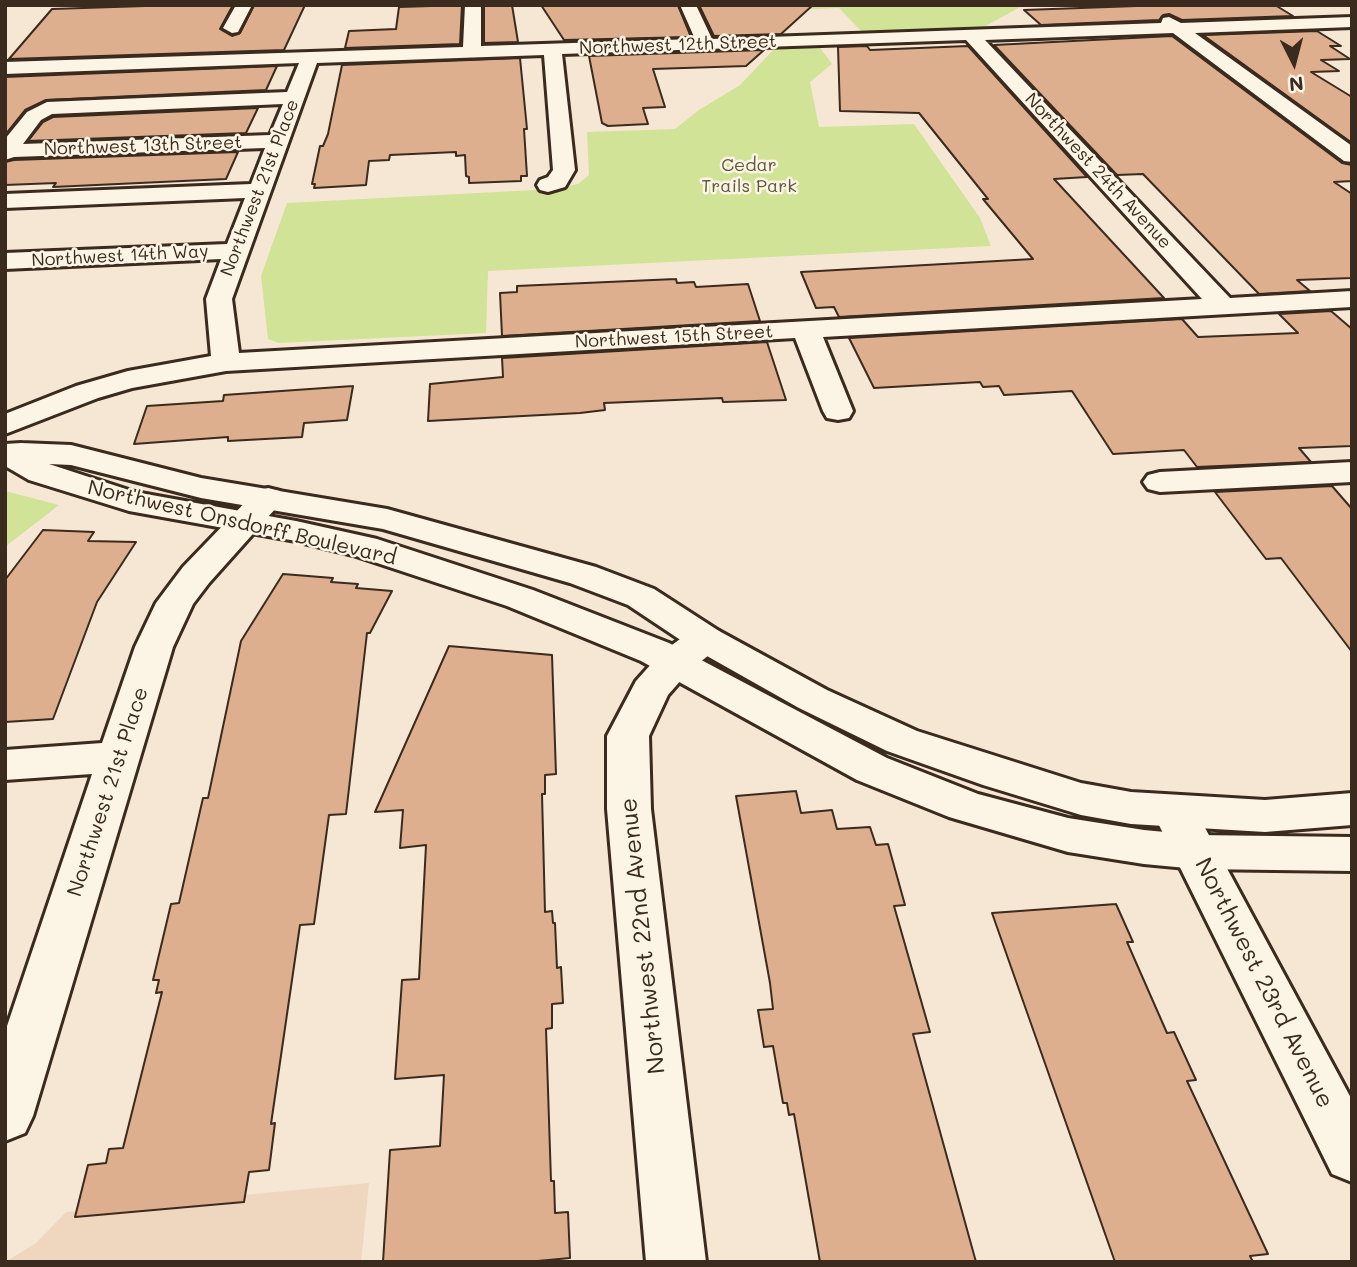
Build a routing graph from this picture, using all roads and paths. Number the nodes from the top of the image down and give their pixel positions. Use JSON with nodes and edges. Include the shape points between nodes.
{"nodes":[{"id":1,"x":244,"y":5,"type":"edge"},
{"id":2,"x":473,"y":5,"type":"edge"},
{"id":3,"x":688,"y":5,"type":"edge"},
{"id":4,"x":1152,"y":11,"type":"dead end"},
{"id":5,"x":1352,"y":22,"type":"edge"},
{"id":6,"x":232,"y":28,"type":"dead end"},
{"id":7,"x":1177,"y":28,"type":"junction"},
{"id":8,"x":971,"y":35,"type":"junction"},
{"id":9,"x":706,"y":44,"type":"junction"},
{"id":10,"x":552,"y":50,"type":"junction"},
{"id":11,"x":472,"y":52,"type":"junction"},
{"id":12,"x":310,"y":58,"type":"junction"},
{"id":13,"x":5,"y":68,"type":"edge"},
{"id":14,"x":294,"y":99,"type":"junction"},
{"id":15,"x":278,"y":141,"type":"junction"},
{"id":16,"x":7,"y":153,"type":"edge"},
{"id":17,"x":1352,"y":156,"type":"edge"},
{"id":18,"x":548,"y":185,"type":"dead end"},
{"id":19,"x":259,"y":191,"type":"junction"},
{"id":20,"x":5,"y":201,"type":"edge"},
{"id":21,"x":236,"y":251,"type":"junction"},
{"id":22,"x":5,"y":261,"type":"edge"},
{"id":23,"x":1352,"y":299,"type":"edge"},
{"id":24,"x":1224,"y":307,"type":"junction"},
{"id":25,"x":806,"y":330,"type":"junction"},
{"id":26,"x":226,"y":362,"type":"junction"},
{"id":27,"x":838,"y":411,"type":"dead end"},
{"id":28,"x":5,"y":425,"type":"edge"},
{"id":29,"x":5,"y":453,"type":"edge"},
{"id":30,"x":1352,"y":472,"type":"edge"},
{"id":31,"x":1160,"y":482,"type":"dead end"},
{"id":32,"x":256,"y":511,"type":"junction"},
{"id":33,"x":690,"y":650,"type":"junction"},
{"id":34,"x":119,"y":757,"type":"junction"},
{"id":35,"x":5,"y":765,"type":"edge"},
{"id":36,"x":1352,"y":809,"type":"edge"},
{"id":37,"x":1186,"y":831,"type":"junction"},
{"id":38,"x":1352,"y":855,"type":"edge"},
{"id":39,"x":5,"y":1116,"type":"edge"},
{"id":40,"x":1352,"y":1156,"type":"edge"},
{"id":41,"x":676,"y":1262,"type":"edge"}],
"edges":[{"from":1,"to":6,"type":"street"},
{"from":2,"to":11,"type":"street"},
{"from":3,"to":9,"type":"street"},
{"from":4,"to":7,"type":"street"},
{"from":5,"to":7,"type":"street","name":"Northwest 12th Street"},
{"from":7,"to":8,"type":"street","name":"Northwest 12th Street"},
{"from":7,"to":17,"type":"street"},
{"from":8,"to":9,"type":"street","name":"Northwest 12th Street"},
{"from":8,"to":24,"type":"street","name":"Northwest 24th Avenue"},
{"from":9,"to":10,"type":"street","name":"Northwest 12th Street"},
{"from":10,"to":11,"type":"street","name":"Northwest 12th Street"},
{"from":10,"to":18,"type":"street","via":[[564,170],[557,182]]},
{"from":11,"to":12,"type":"street","name":"Northwest 12th Street"},
{"from":12,"to":13,"type":"street","name":"Northwest 12th Street"},
{"from":12,"to":14,"type":"street","name":"Northwest 21st Place"},
{"from":14,"to":15,"type":"street","name":"Northwest 21st Place"},
{"from":14,"to":16,"type":"street","via":[[47,108],[34,116]]},
{"from":15,"to":16,"type":"street","name":"Northwest 13th Street"},
{"from":15,"to":19,"type":"street","name":"Northwest 21st Place"},
{"from":19,"to":20,"type":"street"},
{"from":19,"to":21,"type":"street","name":"Northwest 21st Place"},
{"from":21,"to":22,"type":"street","name":"Northwest 14th Way"},
{"from":21,"to":26,"type":"street","name":"Northwest 21st Place","via":[[219,299]]},
{"from":23,"to":24,"type":"street","name":"Northwest 15th Street"},
{"from":24,"to":25,"type":"street","name":"Northwest 15th Street"},
{"from":25,"to":26,"type":"street","name":"Northwest 15th Street"},
{"from":25,"to":27,"type":"street"},
{"from":26,"to":28,"type":"street","name":"Northwest 15th Street","via":[[87,391]]},
{"from":29,"to":32,"type":"street","name":"Northwest Onsdorff Boulevard","via":[[71,455],[201,488]]},
{"from":30,"to":31,"type":"street"},
{"from":32,"to":33,"type":"street","name":"Northwest Onsdorff Boulevard","via":[[387,519],[583,575],[641,597]]},
{"from":32,"to":34,"type":"street","name":"Northwest 21st Place","via":[[175,603],[154,647]]},
{"from":33,"to":37,"type":"street","name":"Northwest Onsdorff Boulevard","via":[[872,769],[965,806],[1068,835]]},
{"from":33,"to":41,"type":"street","name":"Northwest 22nd Avenue","via":[[650,690],[628,736],[629,809]]},
{"from":34,"to":35,"type":"street"},
{"from":34,"to":39,"type":"street","name":"Northwest 21st Place"},
{"from":36,"to":37,"type":"street","name":"Northwest Onsdorff Boulevard","via":[[1265,816]]},
{"from":37,"to":38,"type":"street","name":"Northwest Onsdorff Boulevard"},
{"from":37,"to":40,"type":"street","name":"Northwest 23rd Avenue"}]}
